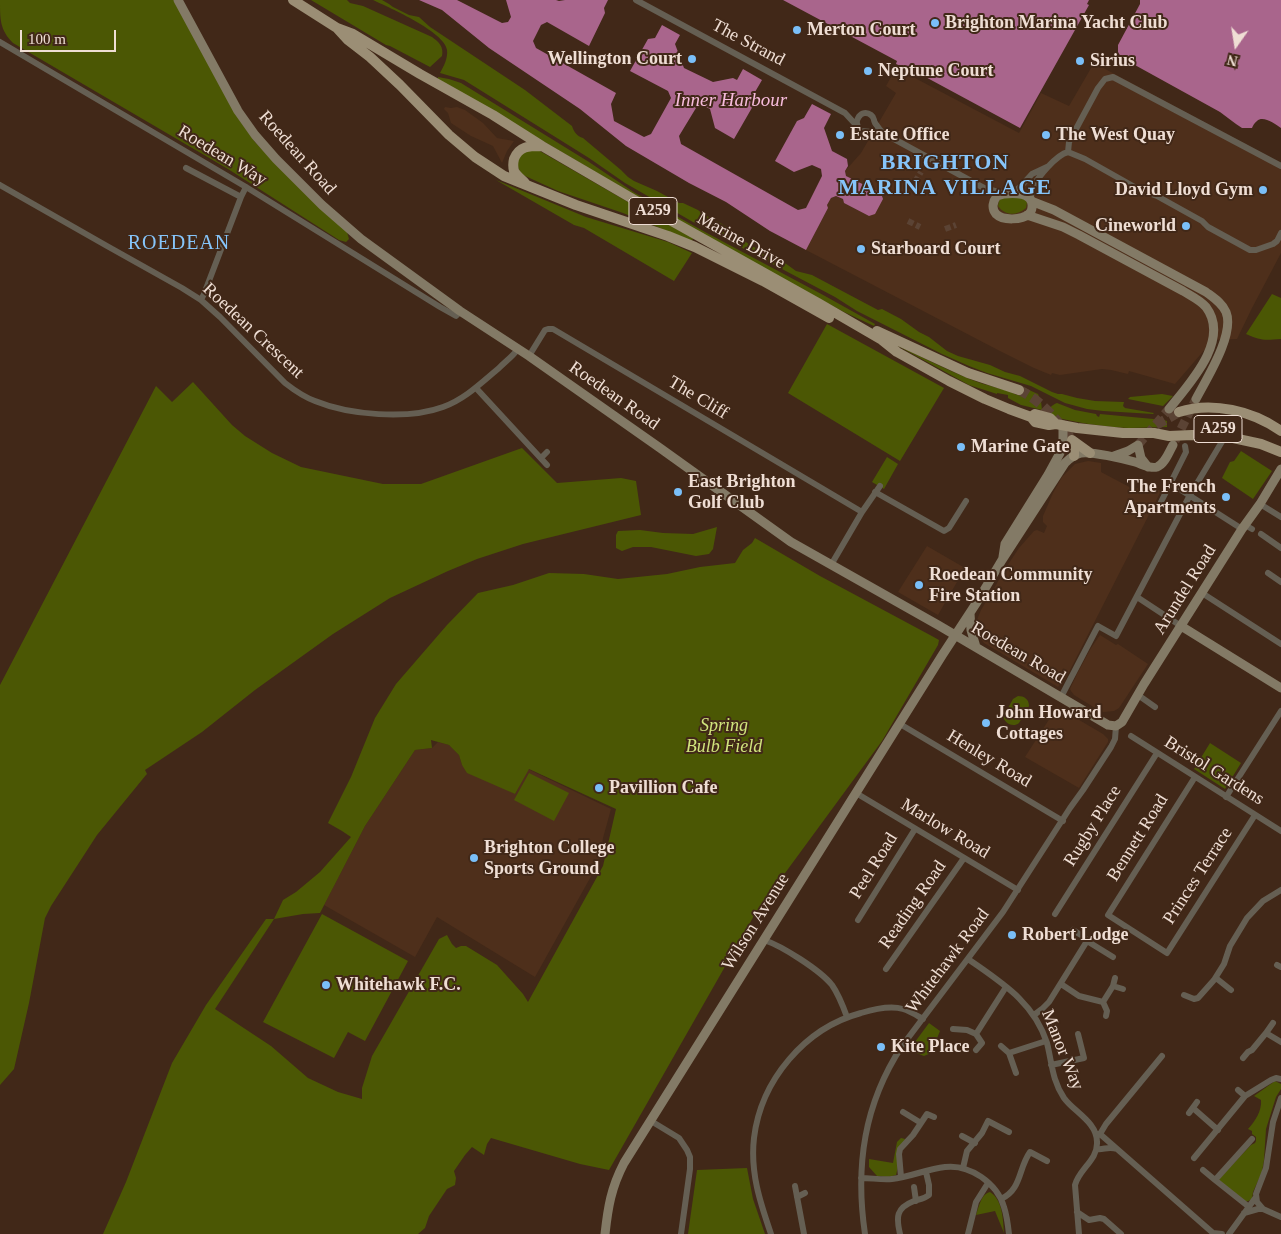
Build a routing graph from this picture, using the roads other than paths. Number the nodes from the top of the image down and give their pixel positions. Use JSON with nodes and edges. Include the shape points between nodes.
{"nodes":[{"id":1,"x":178,"y":0,"type":"edge"},
{"id":2,"x":293,"y":0,"type":"edge"},
{"id":3,"x":636,"y":0,"type":"edge"},
{"id":4,"x":337,"y":28,"type":"junction"},
{"id":5,"x":0,"y":42,"type":"edge"},
{"id":6,"x":846,"y":113,"type":"junction"},
{"id":7,"x":860,"y":115,"type":"junction"},
{"id":8,"x":875,"y":124,"type":"junction"},
{"id":9,"x":857,"y":126,"type":"junction"},
{"id":10,"x":870,"y":131,"type":"junction"},
{"id":11,"x":883,"y":133,"type":"junction"},
{"id":12,"x":542,"y":146,"type":"junction"},
{"id":13,"x":1068,"y":152,"type":"junction"},
{"id":14,"x":1049,"y":166,"type":"junction"},
{"id":15,"x":1281,"y":166,"type":"edge"},
{"id":16,"x":186,"y":168,"type":"dead end"},
{"id":17,"x":0,"y":184,"type":"edge"},
{"id":18,"x":528,"y":186,"type":"junction"},
{"id":19,"x":246,"y":187,"type":"junction"},
{"id":20,"x":984,"y":188,"type":"junction"},
{"id":21,"x":1008,"y":194,"type":"junction"},
{"id":22,"x":241,"y":197,"type":"junction"},
{"id":23,"x":1031,"y":200,"type":"junction"},
{"id":24,"x":994,"y":202,"type":"junction"},
{"id":25,"x":1027,"y":215,"type":"junction"},
{"id":26,"x":1281,"y":233,"type":"edge"},
{"id":27,"x":433,"y":291,"type":"junction"},
{"id":28,"x":427,"y":299,"type":"junction"},
{"id":29,"x":200,"y":300,"type":"junction"},
{"id":30,"x":820,"y":304,"type":"junction"},
{"id":31,"x":460,"y":311,"type":"junction"},
{"id":32,"x":518,"y":349,"type":"junction"},
{"id":33,"x":897,"y":352,"type":"junction"},
{"id":34,"x":529,"y":356,"type":"junction"},
{"id":35,"x":476,"y":388,"type":"junction"},
{"id":36,"x":1019,"y":390,"type":"tunnel mouth"},
{"id":37,"x":1196,"y":399,"type":"tunnel mouth"},
{"id":38,"x":1174,"y":410,"type":"joint"},
{"id":39,"x":1059,"y":424,"type":"junction"},
{"id":40,"x":1281,"y":431,"type":"edge"},
{"id":41,"x":1154,"y":433,"type":"junction"},
{"id":42,"x":1224,"y":436,"type":"junction"},
{"id":43,"x":1173,"y":445,"type":"tunnel mouth"},
{"id":44,"x":1281,"y":445,"type":"edge"},
{"id":45,"x":1186,"y":446,"type":"dead end"},
{"id":46,"x":548,"y":452,"type":"dead end"},
{"id":47,"x":1281,"y":452,"type":"edge"},
{"id":48,"x":1090,"y":453,"type":"junction"},
{"id":49,"x":1074,"y":456,"type":"junction"},
{"id":50,"x":1109,"y":457,"type":"junction"},
{"id":51,"x":541,"y":458,"type":"junction"},
{"id":52,"x":547,"y":465,"type":"dead end"},
{"id":53,"x":1148,"y":467,"type":"junction"},
{"id":54,"x":1281,"y":469,"type":"edge"},
{"id":55,"x":1170,"y":483,"type":"junction"},
{"id":56,"x":880,"y":486,"type":"dead end"},
{"id":57,"x":875,"y":492,"type":"junction"},
{"id":58,"x":1190,"y":496,"type":"junction"},
{"id":59,"x":966,"y":501,"type":"dead end"},
{"id":60,"x":1161,"y":502,"type":"dead end"},
{"id":61,"x":1260,"y":504,"type":"junction"},
{"id":62,"x":862,"y":512,"type":"junction"},
{"id":63,"x":1281,"y":517,"type":"edge"},
{"id":64,"x":1247,"y":528,"type":"junction"},
{"id":65,"x":1261,"y":534,"type":"dead end"},
{"id":66,"x":1281,"y":548,"type":"edge"},
{"id":67,"x":1002,"y":560,"type":"junction"},
{"id":68,"x":831,"y":565,"type":"junction"},
{"id":69,"x":1268,"y":573,"type":"dead end"},
{"id":70,"x":1281,"y":582,"type":"edge"},
{"id":71,"x":1202,"y":593,"type":"junction"},
{"id":72,"x":1137,"y":597,"type":"junction"},
{"id":73,"x":970,"y":613,"type":"junction"},
{"id":74,"x":1182,"y":626,"type":"junction"},
{"id":75,"x":955,"y":636,"type":"junction"},
{"id":76,"x":1281,"y":644,"type":"edge"},
{"id":77,"x":976,"y":647,"type":"junction"},
{"id":78,"x":1281,"y":688,"type":"edge"},
{"id":79,"x":1138,"y":695,"type":"junction"},
{"id":80,"x":1061,"y":696,"type":"junction"},
{"id":81,"x":1155,"y":707,"type":"dead end"},
{"id":82,"x":1281,"y":711,"type":"edge"},
{"id":83,"x":900,"y":724,"type":"junction"},
{"id":84,"x":1116,"y":726,"type":"junction"},
{"id":85,"x":1131,"y":736,"type":"dead end"},
{"id":86,"x":1157,"y":753,"type":"junction"},
{"id":87,"x":1194,"y":777,"type":"junction"},
{"id":88,"x":856,"y":793,"type":"junction"},
{"id":89,"x":1226,"y":797,"type":"junction"},
{"id":90,"x":1255,"y":815,"type":"junction"},
{"id":91,"x":1063,"y":821,"type":"junction"},
{"id":92,"x":915,"y":829,"type":"junction"},
{"id":93,"x":1281,"y":831,"type":"edge"},
{"id":94,"x":964,"y":858,"type":"junction"},
{"id":95,"x":1018,"y":890,"type":"junction"},
{"id":96,"x":1281,"y":890,"type":"edge"},
{"id":97,"x":1055,"y":914,"type":"dead end"},
{"id":98,"x":858,"y":920,"type":"dead end"},
{"id":99,"x":1073,"y":930,"type":"dead end"},
{"id":100,"x":764,"y":940,"type":"junction"},
{"id":101,"x":1087,"y":941,"type":"junction"},
{"id":102,"x":1167,"y":952,"type":"joint"},
{"id":103,"x":1113,"y":957,"type":"dead end"},
{"id":104,"x":968,"y":959,"type":"junction"},
{"id":105,"x":886,"y":969,"type":"dead end"},
{"id":106,"x":1114,"y":978,"type":"dead end"},
{"id":107,"x":1216,"y":978,"type":"junction"},
{"id":108,"x":1061,"y":984,"type":"junction"},
{"id":109,"x":1113,"y":986,"type":"junction"},
{"id":110,"x":1006,"y":987,"type":"junction"},
{"id":111,"x":1123,"y":988,"type":"dead end"},
{"id":112,"x":1231,"y":990,"type":"dead end"},
{"id":113,"x":1184,"y":996,"type":"dead end"},
{"id":114,"x":1103,"y":1002,"type":"junction"},
{"id":115,"x":1034,"y":1015,"type":"junction"},
{"id":116,"x":1106,"y":1016,"type":"dead end"},
{"id":117,"x":847,"y":1017,"type":"junction"},
{"id":118,"x":923,"y":1019,"type":"junction"},
{"id":119,"x":1273,"y":1023,"type":"dead end"},
{"id":120,"x":953,"y":1029,"type":"dead end"},
{"id":121,"x":1266,"y":1033,"type":"junction"},
{"id":122,"x":976,"y":1034,"type":"junction"},
{"id":123,"x":1078,"y":1034,"type":"dead end"},
{"id":124,"x":1046,"y":1041,"type":"junction"},
{"id":125,"x":1281,"y":1042,"type":"edge"},
{"id":126,"x":1001,"y":1046,"type":"dead end"},
{"id":127,"x":976,"y":1050,"type":"dead end"},
{"id":128,"x":1009,"y":1054,"type":"junction"},
{"id":129,"x":1162,"y":1056,"type":"dead end"},
{"id":130,"x":1243,"y":1058,"type":"dead end"},
{"id":131,"x":1051,"y":1065,"type":"junction"},
{"id":132,"x":1016,"y":1073,"type":"dead end"},
{"id":133,"x":1281,"y":1079,"type":"edge"},
{"id":134,"x":1238,"y":1090,"type":"dead end"},
{"id":135,"x":1245,"y":1096,"type":"junction"},
{"id":136,"x":1281,"y":1098,"type":"edge"},
{"id":137,"x":1193,"y":1108,"type":"dead end"},
{"id":138,"x":903,"y":1112,"type":"dead end"},
{"id":139,"x":934,"y":1117,"type":"dead end"},
{"id":140,"x":651,"y":1121,"type":"junction"},
{"id":141,"x":921,"y":1123,"type":"junction"},
{"id":142,"x":1218,"y":1130,"type":"junction"},
{"id":143,"x":1009,"y":1132,"type":"dead end"},
{"id":144,"x":1098,"y":1134,"type":"junction"},
{"id":145,"x":962,"y":1136,"type":"dead end"},
{"id":146,"x":1252,"y":1139,"type":"dead end"},
{"id":147,"x":975,"y":1143,"type":"junction"},
{"id":148,"x":1097,"y":1149,"type":"junction"},
{"id":149,"x":1118,"y":1149,"type":"junction"},
{"id":150,"x":1194,"y":1158,"type":"dead end"},
{"id":151,"x":1047,"y":1161,"type":"dead end"},
{"id":152,"x":962,"y":1168,"type":"junction"},
{"id":153,"x":1203,"y":1170,"type":"dead end"},
{"id":154,"x":926,"y":1172,"type":"junction"},
{"id":155,"x":901,"y":1177,"type":"junction"},
{"id":156,"x":861,"y":1178,"type":"junction"},
{"id":157,"x":1215,"y":1180,"type":"junction"},
{"id":158,"x":988,"y":1183,"type":"junction"},
{"id":159,"x":795,"y":1186,"type":"dead end"},
{"id":160,"x":914,"y":1187,"type":"dead end"},
{"id":161,"x":806,"y":1193,"type":"dead end"},
{"id":162,"x":797,"y":1197,"type":"junction"},
{"id":163,"x":1256,"y":1197,"type":"junction"},
{"id":164,"x":1001,"y":1199,"type":"junction"},
{"id":165,"x":916,"y":1201,"type":"junction"},
{"id":166,"x":1249,"y":1207,"type":"junction"},
{"id":167,"x":1263,"y":1209,"type":"junction"},
{"id":168,"x":1077,"y":1212,"type":"junction"},
{"id":169,"x":1244,"y":1213,"type":"junction"},
{"id":170,"x":1281,"y":1217,"type":"edge"},
{"id":171,"x":1089,"y":1220,"type":"junction"},
{"id":172,"x":1078,"y":1232,"type":"edge"},
{"id":173,"x":605,"y":1234,"type":"edge"},
{"id":174,"x":681,"y":1234,"type":"edge"},
{"id":175,"x":771,"y":1234,"type":"edge"},
{"id":176,"x":804,"y":1234,"type":"edge"},
{"id":177,"x":865,"y":1234,"type":"edge"},
{"id":178,"x":900,"y":1234,"type":"edge"},
{"id":179,"x":968,"y":1234,"type":"edge"},
{"id":180,"x":1009,"y":1234,"type":"edge"},
{"id":181,"x":1121,"y":1234,"type":"edge"},
{"id":182,"x":1213,"y":1234,"type":"edge"},
{"id":183,"x":1222,"y":1234,"type":"edge"},
{"id":184,"x":1229,"y":1234,"type":"edge"}],
"edges":[{"from":1,"to":27,"type":"street","name":"Roedean Road","via":[[238,111],[261,142],[341,223]]},
{"from":2,"to":4,"type":"main road","name":"Marine Drive","number":"A259"},
{"from":3,"to":6,"type":"street","name":"The Strand"},
{"from":4,"to":12,"type":"main road","name":"Marine Drive","number":"A259","via":[[353,34]]},
{"from":4,"to":18,"type":"main road","name":"Marine Drive","number":"A259","via":[[475,157],[504,176]]},
{"from":5,"to":19,"type":"street","name":"Roedean Way"},
{"from":6,"to":7,"type":"street","name":"The Strand"},
{"from":6,"to":9,"type":"street","name":"The Strand"},
{"from":7,"to":8,"type":"street","via":[[872,115]]},
{"from":7,"to":9,"type":"street"},
{"from":8,"to":10,"type":"street"},
{"from":8,"to":11,"type":"street"},
{"from":9,"to":10,"type":"street","via":[[861,131]]},
{"from":10,"to":11,"type":"street"},
{"from":11,"to":20,"type":"street"},
{"from":12,"to":18,"type":"main road","via":[[523,148],[514,159],[516,175]]},
{"from":12,"to":30,"type":"main road","name":"Marine Drive","number":"A259"},
{"from":13,"to":14,"type":"street","via":[[1061,154]]},
{"from":13,"to":15,"type":"street","via":[[1069,142],[1102,83],[1113,77]]},
{"from":13,"to":26,"type":"street","via":[[1157,196],[1248,249],[1256,250],[1273,244]]},
{"from":14,"to":21,"type":"street","via":[[1032,174],[1022,186]]},
{"from":14,"to":23,"type":"street","via":[[1032,189]]},
{"from":16,"to":22,"type":"street"},
{"from":17,"to":29,"type":"street","name":"Roedean Crescent"},
{"from":18,"to":33,"type":"main road","name":"Marine Drive","number":"A259","via":[[695,247],[877,345]]},
{"from":19,"to":22,"type":"street"},
{"from":19,"to":28,"type":"street","name":"Roedean Way"},
{"from":20,"to":21,"type":"street"},
{"from":20,"to":24,"type":"street"},
{"from":21,"to":23,"type":"street"},
{"from":21,"to":24,"type":"street","via":[[997,196]]},
{"from":22,"to":29,"type":"street"},
{"from":23,"to":25,"type":"street","via":[[1032,209]]},
{"from":23,"to":37,"type":"street","via":[[1206,292],[1221,305],[1228,317],[1227,334]]},
{"from":24,"to":25,"type":"street","via":[[996,214],[1002,218]]},
{"from":25,"to":38,"type":"street","via":[[1079,235],[1183,291],[1206,308],[1214,325],[1212,343]]},
{"from":27,"to":28,"type":"street"},
{"from":27,"to":31,"type":"street","name":"Roedean Road"},
{"from":28,"to":31,"type":"street","name":"Roedean Way","via":[[456,316]]},
{"from":29,"to":35,"type":"street","name":"Roedean Crescent","via":[[285,383],[320,403],[344,410],[410,414],[441,408]]},
{"from":30,"to":33,"type":"main road","name":"Marine Drive","number":"A259"},
{"from":30,"to":36,"type":"main road","via":[[959,370]]},
{"from":31,"to":32,"type":"street","name":"Roedean Road"},
{"from":32,"to":34,"type":"street","name":"Roedean Road"},
{"from":32,"to":35,"type":"street","name":"Roedean Crescent"},
{"from":33,"to":39,"type":"main road","name":"Marine Drive","number":"A259","via":[[984,399],[1032,417],[1035,414],[1050,418]]},
{"from":34,"to":62,"type":"street","name":"The Cliff","via":[[546,330],[553,329]]},
{"from":34,"to":68,"type":"street","name":"Roedean Road","via":[[791,542]]},
{"from":35,"to":51,"type":"street"},
{"from":38,"to":40,"type":"main road","via":[[1218,408],[1261,420]]},
{"from":39,"to":41,"type":"main road","name":"Marine Drive","number":"A259","via":[[1102,432]]},
{"from":39,"to":67,"type":"street","via":[[1063,440],[1060,453],[1005,544]]},
{"from":41,"to":42,"type":"main road","name":"Marine Drive","number":"A259"},
{"from":41,"to":44,"type":"main road","name":"Marine Drive","number":"A259","via":[[1216,429]]},
{"from":42,"to":47,"type":"main road","name":"Marine Drive","number":"A259"},
{"from":42,"to":58,"type":"street"},
{"from":43,"to":53,"type":"street","via":[[1162,463]]},
{"from":45,"to":55,"type":"street"},
{"from":46,"to":51,"type":"street"},
{"from":48,"to":49,"type":"street"},
{"from":48,"to":49,"type":"main road","via":[[1072,440]]},
{"from":48,"to":50,"type":"street"},
{"from":49,"to":67,"type":"street","via":[[1063,466]]},
{"from":50,"to":53,"type":"street"},
{"from":50,"to":53,"type":"street","via":[[1138,445],[1141,458]]},
{"from":51,"to":52,"type":"street"},
{"from":54,"to":61,"type":"street","name":"Arundel Road"},
{"from":55,"to":58,"type":"street"},
{"from":55,"to":60,"type":"street"},
{"from":56,"to":57,"type":"street"},
{"from":57,"to":59,"type":"street","via":[[944,531]]},
{"from":57,"to":62,"type":"street"},
{"from":58,"to":64,"type":"street"},
{"from":58,"to":72,"type":"street"},
{"from":61,"to":63,"type":"street"},
{"from":61,"to":64,"type":"street","name":"Arundel Road"},
{"from":62,"to":68,"type":"street"},
{"from":64,"to":71,"type":"street","name":"Arundel Road"},
{"from":65,"to":66,"type":"street"},
{"from":67,"to":73,"type":"street","name":"Wilson Avenue"},
{"from":68,"to":75,"type":"street","name":"Roedean Road"},
{"from":69,"to":70,"type":"street"},
{"from":71,"to":74,"type":"street","name":"Arundel Road"},
{"from":71,"to":76,"type":"street"},
{"from":72,"to":74,"type":"street"},
{"from":72,"to":80,"type":"street","via":[[1116,636],[1098,626]]},
{"from":73,"to":75,"type":"street","name":"Wilson Avenue"},
{"from":73,"to":77,"type":"street"},
{"from":74,"to":78,"type":"street"},
{"from":74,"to":79,"type":"street","name":"Arundel Road"},
{"from":75,"to":77,"type":"street","name":"Roedean Road"},
{"from":75,"to":83,"type":"street","name":"Wilson Avenue"},
{"from":77,"to":80,"type":"street","name":"Roedean Road"},
{"from":79,"to":81,"type":"street"},
{"from":79,"to":84,"type":"street","name":"Arundel Road","via":[[1122,722]]},
{"from":80,"to":84,"type":"street","name":"Roedean Road","via":[[1108,725]]},
{"from":82,"to":89,"type":"street"},
{"from":83,"to":88,"type":"street","name":"Wilson Avenue"},
{"from":83,"to":91,"type":"street","name":"Henley Road"},
{"from":84,"to":91,"type":"street","name":"Whitehawk Road","via":[[1113,744]]},
{"from":85,"to":86,"type":"street","name":"Bristol Gardens"},
{"from":86,"to":87,"type":"street","name":"Bristol Gardens"},
{"from":86,"to":97,"type":"street","name":"Rugby Place"},
{"from":87,"to":89,"type":"street","name":"Bristol Gardens"},
{"from":87,"to":102,"type":"street","name":"Bennett Road","via":[[1108,915]]},
{"from":88,"to":92,"type":"street","name":"Marlow Road"},
{"from":88,"to":100,"type":"street","name":"Wilson Avenue"},
{"from":89,"to":90,"type":"street","name":"Bristol Gardens"},
{"from":90,"to":93,"type":"street","name":"Bristol Gardens"},
{"from":90,"to":102,"type":"street","name":"Princes Terrace"},
{"from":91,"to":95,"type":"street","name":"Whitehawk Road"},
{"from":92,"to":94,"type":"street","name":"Marlow Road"},
{"from":92,"to":98,"type":"street","name":"Peel Road"},
{"from":94,"to":95,"type":"street","name":"Marlow Road"},
{"from":94,"to":105,"type":"street","name":"Reading Road"},
{"from":95,"to":104,"type":"street","name":"Whitehawk Road"},
{"from":96,"to":107,"type":"street","via":[[1263,901],[1247,918]]},
{"from":99,"to":101,"type":"street"},
{"from":100,"to":117,"type":"street","via":[[827,980]]},
{"from":100,"to":140,"type":"street","name":"Wilson Avenue"},
{"from":101,"to":103,"type":"street"},
{"from":101,"to":108,"type":"street"},
{"from":104,"to":110,"type":"street","name":"Manor Way"},
{"from":104,"to":118,"type":"street","name":"Whitehawk Road"},
{"from":106,"to":109,"type":"street"},
{"from":107,"to":112,"type":"street"},
{"from":107,"to":113,"type":"street","via":[[1193,1001]]},
{"from":108,"to":114,"type":"street","via":[[1079,996]]},
{"from":108,"to":115,"type":"street","via":[[1049,1002]]},
{"from":109,"to":111,"type":"street"},
{"from":109,"to":114,"type":"street"},
{"from":110,"to":115,"type":"street","name":"Manor Way"},
{"from":110,"to":122,"type":"street"},
{"from":114,"to":116,"type":"street"},
{"from":115,"to":124,"type":"street","name":"Manor Way"},
{"from":117,"to":118,"type":"street","via":[[877,1009],[897,1008]]},
{"from":117,"to":175,"type":"street","via":[[799,1048],[779,1072],[765,1097],[754,1137],[753,1167],[755,1185]]},
{"from":118,"to":156,"type":"street","name":"Whitehawk Road","via":[[880,1085],[868,1124]]},
{"from":119,"to":121,"type":"street"},
{"from":120,"to":122,"type":"street"},
{"from":121,"to":125,"type":"street"},
{"from":121,"to":130,"type":"street"},
{"from":122,"to":127,"type":"street","via":[[982,1043]]},
{"from":123,"to":131,"type":"street","via":[[1084,1058]]},
{"from":124,"to":128,"type":"street"},
{"from":124,"to":131,"type":"street","name":"Manor Way"},
{"from":126,"to":128,"type":"street"},
{"from":128,"to":132,"type":"street"},
{"from":129,"to":144,"type":"street"},
{"from":131,"to":144,"type":"street","name":"Manor Way","via":[[1063,1097]]},
{"from":133,"to":135,"type":"street","via":[[1271,1080]]},
{"from":134,"to":135,"type":"street"},
{"from":135,"to":142,"type":"street"},
{"from":136,"to":163,"type":"street","via":[[1272,1122],[1266,1168]]},
{"from":137,"to":142,"type":"street"},
{"from":138,"to":141,"type":"street"},
{"from":139,"to":141,"type":"street","via":[[927,1114]]},
{"from":140,"to":173,"type":"street","name":"Wilson Avenue","via":[[616,1178]]},
{"from":140,"to":174,"type":"street","via":[[679,1138],[690,1157]]},
{"from":141,"to":155,"type":"street","via":[[900,1149]]},
{"from":142,"to":150,"type":"street"},
{"from":143,"to":147,"type":"street","via":[[988,1122]]},
{"from":144,"to":148,"type":"street"},
{"from":144,"to":149,"type":"street","name":"Manor Way"},
{"from":145,"to":147,"type":"street"},
{"from":146,"to":157,"type":"street"},
{"from":147,"to":152,"type":"street","via":[[967,1151]]},
{"from":148,"to":149,"type":"street"},
{"from":148,"to":168,"type":"street","via":[[1075,1182]]},
{"from":149,"to":182,"type":"street","name":"Manor Way"},
{"from":151,"to":164,"type":"street","via":[[1030,1152],[1016,1185]]},
{"from":152,"to":154,"type":"street","via":[[944,1167]]},
{"from":152,"to":158,"type":"street"},
{"from":153,"to":157,"type":"street"},
{"from":154,"to":155,"type":"street"},
{"from":154,"to":165,"type":"street","via":[[929,1193]]},
{"from":155,"to":156,"type":"street"},
{"from":156,"to":177,"type":"street","name":"Whitehawk Road"},
{"from":157,"to":166,"type":"street"},
{"from":158,"to":164,"type":"street"},
{"from":158,"to":179,"type":"street","via":[[976,1202]]},
{"from":159,"to":162,"type":"street"},
{"from":160,"to":165,"type":"street"},
{"from":161,"to":162,"type":"street"},
{"from":162,"to":176,"type":"street"},
{"from":163,"to":166,"type":"street"},
{"from":163,"to":167,"type":"street"},
{"from":164,"to":180,"type":"street"},
{"from":165,"to":178,"type":"street","via":[[907,1204],[899,1213]]},
{"from":166,"to":169,"type":"street"},
{"from":167,"to":169,"type":"street"},
{"from":167,"to":170,"type":"street"},
{"from":168,"to":171,"type":"street"},
{"from":168,"to":172,"type":"street"},
{"from":169,"to":184,"type":"street"},
{"from":171,"to":172,"type":"street"},
{"from":171,"to":181,"type":"street","via":[[1104,1219]]},
{"from":182,"to":183,"type":"street","name":"Manor Way"}]}
